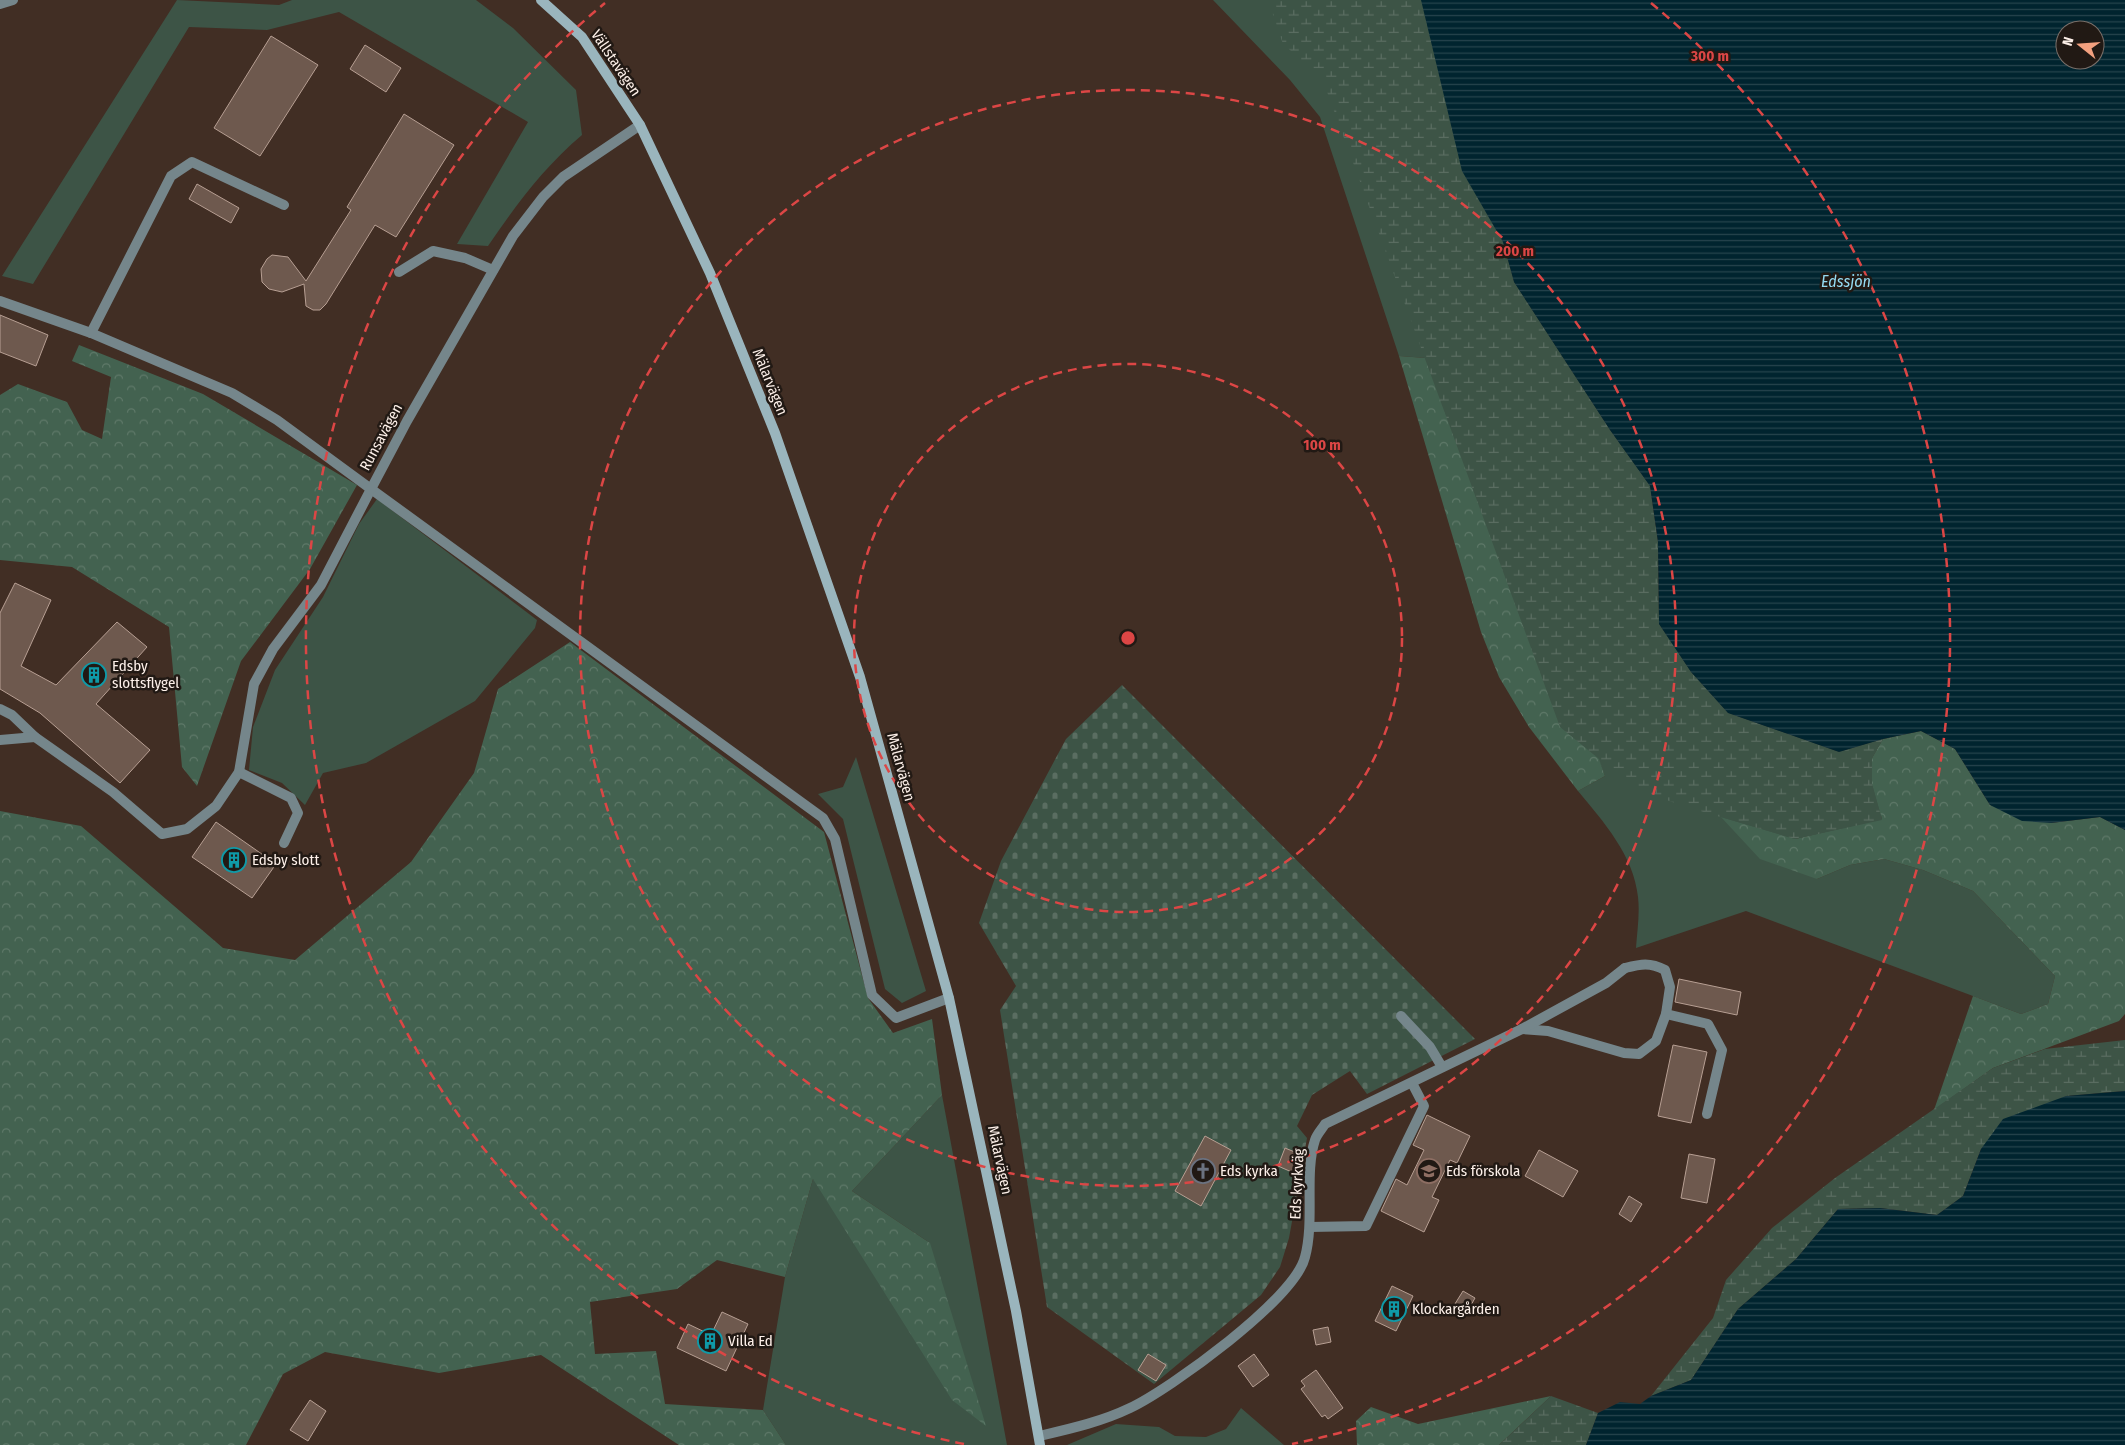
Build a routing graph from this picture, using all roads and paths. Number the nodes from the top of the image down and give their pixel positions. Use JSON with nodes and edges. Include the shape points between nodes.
{"nodes":[{"id":1,"x":13,"y":0,"type":"edge"},
{"id":2,"x":541,"y":0,"type":"edge"},
{"id":3,"x":0,"y":4,"type":"edge"},
{"id":4,"x":640,"y":125,"type":"junction"},
{"id":5,"x":284,"y":205,"type":"dead end"},
{"id":6,"x":493,"y":270,"type":"junction"},
{"id":7,"x":399,"y":272,"type":"dead end"},
{"id":8,"x":0,"y":301,"type":"edge"},
{"id":9,"x":91,"y":332,"type":"junction"},
{"id":10,"x":371,"y":489,"type":"junction"},
{"id":11,"x":0,"y":709,"type":"edge"},
{"id":12,"x":35,"y":737,"type":"junction"},
{"id":13,"x":0,"y":740,"type":"edge"},
{"id":14,"x":239,"y":772,"type":"junction"},
{"id":15,"x":284,"y":842,"type":"dead end"},
{"id":16,"x":949,"y":998,"type":"junction"},
{"id":17,"x":1666,"y":1014,"type":"junction"},
{"id":18,"x":1401,"y":1016,"type":"dead end"},
{"id":19,"x":1522,"y":1029,"type":"junction"},
{"id":20,"x":1442,"y":1067,"type":"junction"},
{"id":21,"x":1412,"y":1084,"type":"junction"},
{"id":22,"x":1707,"y":1114,"type":"dead end"},
{"id":23,"x":1310,"y":1227,"type":"junction"},
{"id":24,"x":1039,"y":1441,"type":"edge"}],
"edges":[{"from":1,"to":3,"type":"street"},
{"from":2,"to":4,"type":"main road","name":"Vällstavägen","via":[[582,37]]},
{"from":4,"to":6,"type":"street","name":"Runsavägen","via":[[578,165],[543,197],[513,236]]},
{"from":4,"to":16,"type":"main road","name":"Mälarvägen","via":[[710,272],[778,442],[860,677]]},
{"from":5,"to":9,"type":"street","via":[[192,162],[171,176]]},
{"from":6,"to":7,"type":"street","via":[[465,258],[433,251]]},
{"from":6,"to":10,"type":"street","name":"Runsavägen"},
{"from":8,"to":9,"type":"street","name":"Runsavägen"},
{"from":9,"to":10,"type":"street","name":"Runsavägen","via":[[232,393],[277,420]]},
{"from":10,"to":14,"type":"street","via":[[322,585],[274,649],[254,684]]},
{"from":10,"to":16,"type":"street","via":[[824,818],[835,840],[872,995],[896,1018]]},
{"from":11,"to":12,"type":"street","via":[[12,715]]},
{"from":12,"to":13,"type":"street"},
{"from":12,"to":14,"type":"street","via":[[113,792],[162,834],[186,829],[216,806]]},
{"from":14,"to":15,"type":"street","via":[[291,798],[298,813]]},
{"from":16,"to":24,"type":"main road","name":"Mälarvägen","via":[[1016,1311]]},
{"from":17,"to":19,"type":"street","via":[[1656,1041],[1639,1054],[1624,1053],[1548,1031]]},
{"from":17,"to":19,"type":"street","name":"Eds kyrkväg","via":[[1670,987],[1665,970],[1654,964],[1641,964],[1625,968],[1606,983]]},
{"from":17,"to":22,"type":"street","via":[[1708,1024],[1722,1050]]},
{"from":18,"to":20,"type":"street","via":[[1430,1047]]},
{"from":19,"to":20,"type":"street","name":"Eds kyrkväg"},
{"from":20,"to":21,"type":"street","name":"Eds kyrkväg"},
{"from":21,"to":23,"type":"street","name":"Eds kyrkväg","via":[[1326,1124],[1318,1133],[1312,1163]]},
{"from":21,"to":23,"type":"street","via":[[1424,1106],[1366,1226]]},
{"from":23,"to":24,"type":"street","name":"Eds kyrkväg","via":[[1305,1259],[1295,1278],[1273,1304],[1214,1351],[1155,1396]]}]}
